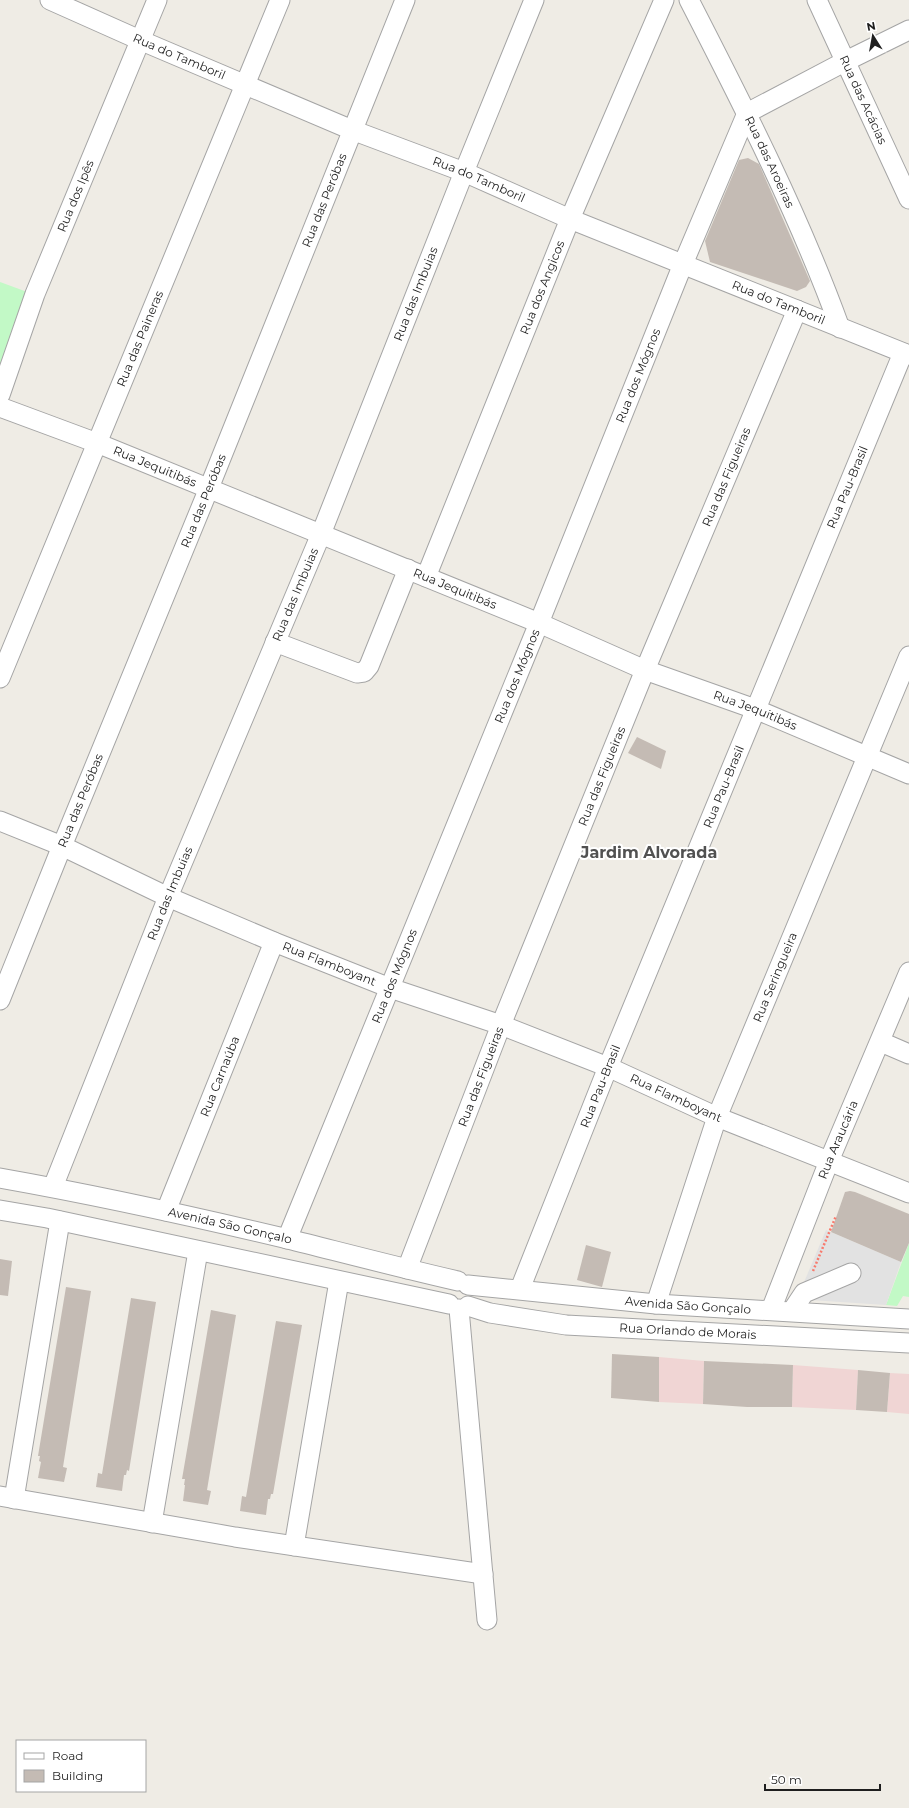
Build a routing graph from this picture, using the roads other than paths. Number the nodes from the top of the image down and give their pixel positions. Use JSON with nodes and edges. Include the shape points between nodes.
{"nodes":[{"id":1,"x":50,"y":0,"type":"edge"},
{"id":2,"x":157,"y":0,"type":"edge"},
{"id":3,"x":280,"y":0,"type":"edge"},
{"id":4,"x":405,"y":0,"type":"edge"},
{"id":5,"x":534,"y":0,"type":"edge"},
{"id":6,"x":664,"y":0,"type":"edge"},
{"id":7,"x":689,"y":0,"type":"edge"},
{"id":8,"x":817,"y":0,"type":"edge"},
{"id":9,"x":909,"y":30,"type":"edge"},
{"id":10,"x":142,"y":41,"type":"junction"},
{"id":11,"x":846,"y":60,"type":"junction"},
{"id":12,"x":245,"y":85,"type":"junction"},
{"id":13,"x":747,"y":113,"type":"junction"},
{"id":14,"x":352,"y":130,"type":"junction"},
{"id":15,"x":464,"y":172,"type":"junction"},
{"id":16,"x":909,"y":199,"type":"edge"},
{"id":17,"x":570,"y":219,"type":"junction"},
{"id":18,"x":683,"y":264,"type":"junction"},
{"id":19,"x":797,"y":310,"type":"junction"},
{"id":20,"x":840,"y":328,"type":"junction"},
{"id":21,"x":906,"y":354,"type":"edge"},
{"id":22,"x":0,"y":395,"type":"edge"},
{"id":23,"x":0,"y":407,"type":"edge"},
{"id":24,"x":97,"y":443,"type":"junction"},
{"id":25,"x":209,"y":488,"type":"junction"},
{"id":26,"x":321,"y":534,"type":"junction"},
{"id":27,"x":408,"y":569,"type":"junction"},
{"id":28,"x":426,"y":577,"type":"junction"},
{"id":29,"x":540,"y":623,"type":"junction"},
{"id":30,"x":275,"y":642,"type":"junction"},
{"id":31,"x":909,"y":656,"type":"edge"},
{"id":32,"x":645,"y":670,"type":"junction"},
{"id":33,"x":0,"y":678,"type":"edge"},
{"id":34,"x":755,"y":709,"type":"junction"},
{"id":35,"x":866,"y":757,"type":"junction"},
{"id":36,"x":909,"y":774,"type":"edge"},
{"id":37,"x":0,"y":821,"type":"edge"},
{"id":38,"x":62,"y":846,"type":"junction"},
{"id":39,"x":168,"y":897,"type":"junction"},
{"id":40,"x":274,"y":942,"type":"junction"},
{"id":41,"x":909,"y":972,"type":"edge"},
{"id":42,"x":390,"y":988,"type":"junction"},
{"id":43,"x":0,"y":1000,"type":"edge"},
{"id":44,"x":502,"y":1025,"type":"junction"},
{"id":45,"x":881,"y":1042,"type":"junction"},
{"id":46,"x":909,"y":1054,"type":"edge"},
{"id":47,"x":608,"y":1067,"type":"junction"},
{"id":48,"x":717,"y":1117,"type":"junction"},
{"id":49,"x":829,"y":1161,"type":"junction"},
{"id":50,"x":0,"y":1178,"type":"edge"},
{"id":51,"x":53,"y":1187,"type":"junction"},
{"id":52,"x":909,"y":1194,"type":"edge"},
{"id":53,"x":0,"y":1210,"type":"edge"},
{"id":54,"x":166,"y":1211,"type":"junction"},
{"id":55,"x":60,"y":1220,"type":"junction"},
{"id":56,"x":287,"y":1239,"type":"junction"},
{"id":57,"x":198,"y":1250,"type":"junction"},
{"id":58,"x":406,"y":1269,"type":"junction"},
{"id":59,"x":851,"y":1273,"type":"dead end"},
{"id":60,"x":339,"y":1281,"type":"junction"},
{"id":61,"x":463,"y":1283,"type":"junction"},
{"id":62,"x":520,"y":1289,"type":"junction"},
{"id":63,"x":656,"y":1304,"type":"junction"},
{"id":64,"x":459,"y":1307,"type":"junction"},
{"id":65,"x":771,"y":1310,"type":"junction"},
{"id":66,"x":792,"y":1311,"type":"junction"},
{"id":67,"x":909,"y":1319,"type":"edge"},
{"id":68,"x":908,"y":1340,"type":"edge"},
{"id":69,"x":7,"y":1497,"type":"edge"},
{"id":70,"x":152,"y":1523,"type":"junction"},
{"id":71,"x":294,"y":1546,"type":"junction"},
{"id":72,"x":483,"y":1574,"type":"junction"},
{"id":73,"x":488,"y":1620,"type":"dead end"}],
"edges":[{"from":1,"to":10,"type":"street","name":"Rua do Tamboril"},
{"from":2,"to":10,"type":"street","name":"Rua dos Ipês"},
{"from":3,"to":12,"type":"street","name":"Rua das Paineras"},
{"from":4,"to":14,"type":"street","name":"Rua das Peróbas"},
{"from":5,"to":15,"type":"street","name":"Rua das Imbuias"},
{"from":6,"to":17,"type":"street","name":"Rua dos Angicos"},
{"from":7,"to":13,"type":"street","name":"Rua das Aroeiras"},
{"from":8,"to":11,"type":"street","name":"Rua das Acácias"},
{"from":9,"to":11,"type":"street"},
{"from":10,"to":12,"type":"street","name":"Rua do Tamboril"},
{"from":10,"to":22,"type":"street","name":"Rua dos Ipês","via":[[34,294]]},
{"from":11,"to":13,"type":"street"},
{"from":11,"to":16,"type":"street","name":"Rua das Acácias"},
{"from":12,"to":14,"type":"street","name":"Rua do Tamboril"},
{"from":12,"to":24,"type":"street","name":"Rua das Paineras"},
{"from":13,"to":18,"type":"street","name":"Rua dos Mógnos"},
{"from":13,"to":20,"type":"street","name":"Rua das Aroeiras","via":[[826,288]]},
{"from":14,"to":15,"type":"street","name":"Rua do Tamboril"},
{"from":14,"to":25,"type":"street","name":"Rua das Peróbas"},
{"from":15,"to":17,"type":"street","name":"Rua do Tamboril"},
{"from":15,"to":26,"type":"street","name":"Rua das Imbuias"},
{"from":17,"to":18,"type":"street","name":"Rua do Tamboril"},
{"from":17,"to":28,"type":"street","name":"Rua dos Angicos"},
{"from":18,"to":19,"type":"street","name":"Rua do Tamboril"},
{"from":18,"to":29,"type":"street","name":"Rua dos Mógnos"},
{"from":19,"to":20,"type":"street","name":"Rua do Tamboril"},
{"from":19,"to":32,"type":"street","name":"Rua das Figueiras"},
{"from":20,"to":21,"type":"street","name":"Rua do Tamboril"},
{"from":21,"to":34,"type":"street","name":"Rua Pau-Brasil"},
{"from":23,"to":24,"type":"street","name":"Rua Jequitibás"},
{"from":24,"to":25,"type":"street","name":"Rua Jequitibás"},
{"from":24,"to":33,"type":"street","name":"Rua das Paineras"},
{"from":25,"to":26,"type":"street","name":"Rua Jequitibás"},
{"from":25,"to":38,"type":"street","name":"Rua das Peróbas"},
{"from":26,"to":27,"type":"street","name":"Rua Jequitibás"},
{"from":26,"to":30,"type":"street","name":"Rua das Imbuias"},
{"from":27,"to":28,"type":"street","name":"Rua Jequitibás"},
{"from":27,"to":30,"type":"street","via":[[369,666],[364,672],[357,673]]},
{"from":28,"to":29,"type":"street","name":"Rua Jequitibás"},
{"from":29,"to":32,"type":"street","name":"Rua Jequitibás"},
{"from":29,"to":42,"type":"street","name":"Rua dos Mógnos"},
{"from":30,"to":39,"type":"street","name":"Rua das Imbuias"},
{"from":31,"to":35,"type":"street","name":"Rua Seringueira"},
{"from":32,"to":34,"type":"street","name":"Rua Jequitibás"},
{"from":32,"to":44,"type":"street","name":"Rua das Figueiras"},
{"from":34,"to":35,"type":"street","name":"Rua Jequitibás"},
{"from":34,"to":47,"type":"street","name":"Rua Pau-Brasil"},
{"from":35,"to":36,"type":"street","name":"Rua Jequitibás"},
{"from":35,"to":48,"type":"street","name":"Rua Seringueira"},
{"from":37,"to":38,"type":"street","name":"Rua Flamboyant"},
{"from":38,"to":39,"type":"street","name":"Rua Flamboyant"},
{"from":38,"to":43,"type":"street","name":"Rua das Peróbas"},
{"from":39,"to":40,"type":"street","name":"Rua Flamboyant"},
{"from":39,"to":51,"type":"street","name":"Rua das Imbuias"},
{"from":40,"to":42,"type":"street","name":"Rua Flamboyant"},
{"from":40,"to":54,"type":"street","name":"Rua Carnaúba"},
{"from":41,"to":45,"type":"street","name":"Rua Araucária"},
{"from":42,"to":44,"type":"street","name":"Rua Flamboyant"},
{"from":42,"to":56,"type":"street","name":"Rua dos Mógnos"},
{"from":44,"to":47,"type":"street","name":"Rua Flamboyant"},
{"from":44,"to":58,"type":"street","name":"Rua das Figueiras"},
{"from":45,"to":46,"type":"street"},
{"from":45,"to":49,"type":"street","name":"Rua Araucária"},
{"from":47,"to":48,"type":"street","name":"Rua Flamboyant"},
{"from":47,"to":62,"type":"street","name":"Rua Pau-Brasil"},
{"from":48,"to":49,"type":"street","name":"Rua Flamboyant"},
{"from":48,"to":63,"type":"street","name":"Rua Seringueira"},
{"from":49,"to":52,"type":"street","name":"Rua Flamboyant"},
{"from":49,"to":65,"type":"street","name":"Rua Araucária"},
{"from":50,"to":51,"type":"street","name":"Avenida São Gonçalo"},
{"from":51,"to":54,"type":"street","name":"Avenida São Gonçalo"},
{"from":53,"to":55,"type":"street"},
{"from":54,"to":56,"type":"street","name":"Avenida São Gonçalo"},
{"from":55,"to":57,"type":"street"},
{"from":55,"to":69,"type":"street"},
{"from":56,"to":58,"type":"street","name":"Avenida São Gonçalo"},
{"from":57,"to":60,"type":"street"},
{"from":57,"to":70,"type":"street"},
{"from":58,"to":61,"type":"street","name":"Avenida São Gonçalo"},
{"from":59,"to":66,"type":"street","via":[[804,1293]]},
{"from":60,"to":64,"type":"street"},
{"from":60,"to":71,"type":"street"},
{"from":61,"to":62,"type":"street","name":"Avenida São Gonçalo"},
{"from":61,"to":64,"type":"street","via":[[448,1287],[446,1293]]},
{"from":62,"to":63,"type":"street","name":"Avenida São Gonçalo"},
{"from":63,"to":65,"type":"street","name":"Avenida São Gonçalo"},
{"from":64,"to":68,"type":"street","name":"Rua Orlando de Morais","via":[[566,1324]]},
{"from":64,"to":72,"type":"street"},
{"from":65,"to":66,"type":"street","name":"Avenida São Gonçalo"},
{"from":66,"to":67,"type":"street","name":"Avenida São Gonçalo"},
{"from":69,"to":70,"type":"street"},
{"from":70,"to":71,"type":"street"},
{"from":71,"to":72,"type":"street"},
{"from":72,"to":73,"type":"street"}]}
